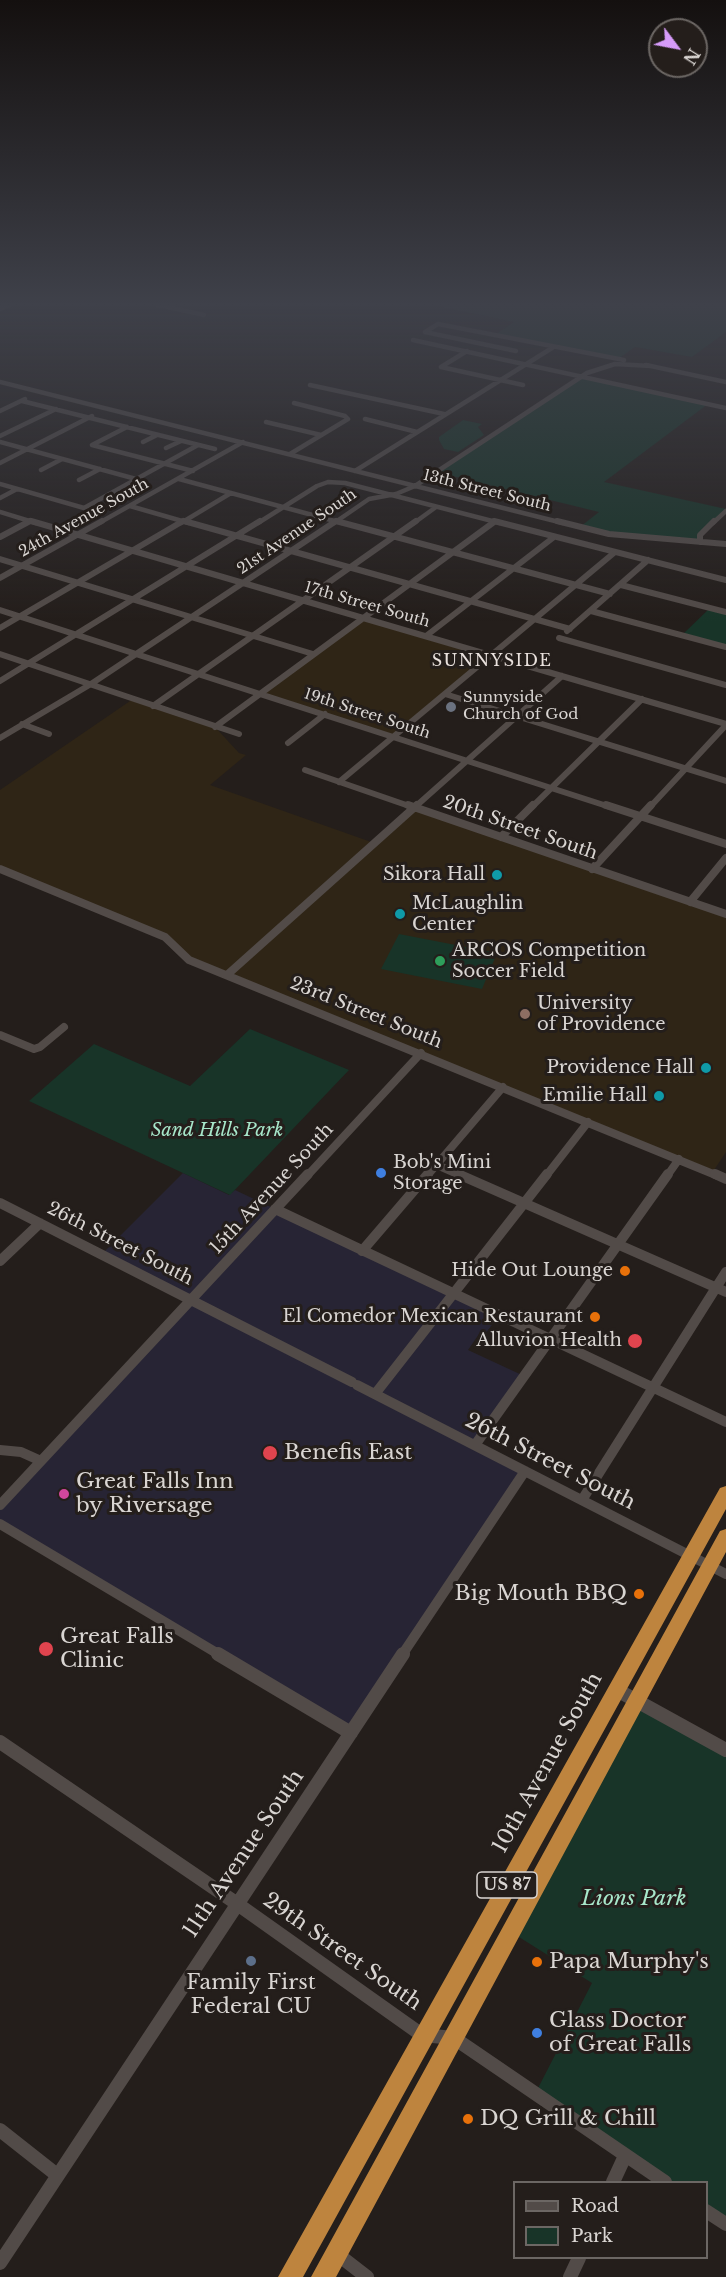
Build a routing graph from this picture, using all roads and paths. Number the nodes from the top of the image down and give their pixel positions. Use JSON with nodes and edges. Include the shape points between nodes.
{"nodes":[{"id":1,"x":56,"y":409,"type":"joint"},
{"id":2,"x":107,"y":409,"type":"edge"},
{"id":3,"x":108,"y":409,"type":"edge"},
{"id":4,"x":318,"y":409,"type":"edge"},
{"id":5,"x":424,"y":409,"type":"edge"},
{"id":6,"x":452,"y":409,"type":"edge"},
{"id":7,"x":531,"y":409,"type":"edge"},
{"id":8,"x":444,"y":414,"type":"junction"},
{"id":9,"x":89,"y":418,"type":"junction"},
{"id":10,"x":365,"y":419,"type":"dead end"},
{"id":11,"x":266,"y":422,"type":"dead end"},
{"id":12,"x":126,"y":427,"type":"junction"},
{"id":13,"x":417,"y":432,"type":"junction"},
{"id":14,"x":157,"y":435,"type":"junction"},
{"id":15,"x":321,"y":435,"type":"junction"},
{"id":16,"x":0,"y":436,"type":"edge"},
{"id":17,"x":180,"y":441,"type":"junction"},
{"id":18,"x":0,"y":442,"type":"edge"},
{"id":19,"x":143,"y":442,"type":"dead end"},
{"id":20,"x":243,"y":442,"type":"junction"},
{"id":21,"x":198,"y":445,"type":"junction"},
{"id":22,"x":166,"y":448,"type":"dead end"},
{"id":23,"x":27,"y":449,"type":"junction"},
{"id":24,"x":215,"y":449,"type":"dead end"},
{"id":25,"x":290,"y":454,"type":"junction"},
{"id":26,"x":62,"y":459,"type":"junction"},
{"id":27,"x":0,"y":463,"type":"edge"},
{"id":28,"x":165,"y":463,"type":"junction"},
{"id":29,"x":100,"y":469,"type":"junction"},
{"id":30,"x":41,"y":470,"type":"dead end"},
{"id":31,"x":193,"y":471,"type":"junction"},
{"id":32,"x":358,"y":472,"type":"junction"},
{"id":33,"x":179,"y":478,"type":"junction"},
{"id":34,"x":136,"y":479,"type":"junction"},
{"id":35,"x":79,"y":480,"type":"dead end"},
{"id":36,"x":345,"y":483,"type":"junction"},
{"id":37,"x":0,"y":484,"type":"edge"},
{"id":38,"x":415,"y":486,"type":"junction"},
{"id":39,"x":17,"y":489,"type":"junction"},
{"id":40,"x":231,"y":493,"type":"junction"},
{"id":41,"x":389,"y":495,"type":"junction"},
{"id":42,"x":0,"y":498,"type":"edge"},
{"id":43,"x":468,"y":500,"type":"junction"},
{"id":44,"x":130,"y":506,"type":"junction"},
{"id":45,"x":283,"y":507,"type":"junction"},
{"id":46,"x":436,"y":507,"type":"junction"},
{"id":47,"x":452,"y":511,"type":"junction"},
{"id":48,"x":726,"y":511,"type":"edge"},
{"id":49,"x":0,"y":512,"type":"edge"},
{"id":50,"x":528,"y":514,"type":"junction"},
{"id":51,"x":183,"y":520,"type":"junction"},
{"id":52,"x":30,"y":521,"type":"junction"},
{"id":53,"x":337,"y":521,"type":"junction"},
{"id":54,"x":494,"y":522,"type":"junction"},
{"id":55,"x":511,"y":526,"type":"junction"},
{"id":56,"x":586,"y":529,"type":"junction"},
{"id":57,"x":79,"y":535,"type":"junction"},
{"id":58,"x":236,"y":536,"type":"junction"},
{"id":59,"x":395,"y":536,"type":"junction"},
{"id":60,"x":0,"y":537,"type":"edge"},
{"id":61,"x":554,"y":537,"type":"junction"},
{"id":62,"x":572,"y":541,"type":"junction"},
{"id":63,"x":700,"y":542,"type":"junction"},
{"id":64,"x":726,"y":544,"type":"edge"},
{"id":65,"x":132,"y":550,"type":"junction"},
{"id":66,"x":292,"y":551,"type":"junction"},
{"id":67,"x":640,"y":551,"type":"dead end"},
{"id":68,"x":454,"y":552,"type":"junction"},
{"id":69,"x":615,"y":552,"type":"junction"},
{"id":70,"x":634,"y":557,"type":"junction"},
{"id":71,"x":0,"y":559,"type":"edge"},
{"id":72,"x":648,"y":560,"type":"junction"},
{"id":73,"x":23,"y":566,"type":"junction"},
{"id":74,"x":186,"y":566,"type":"junction"},
{"id":75,"x":351,"y":567,"type":"junction"},
{"id":76,"x":514,"y":568,"type":"junction"},
{"id":77,"x":0,"y":578,"type":"edge"},
{"id":78,"x":726,"y":580,"type":"edge"},
{"id":79,"x":77,"y":582,"type":"junction"},
{"id":80,"x":244,"y":583,"type":"junction"},
{"id":81,"x":410,"y":584,"type":"junction"},
{"id":82,"x":576,"y":585,"type":"junction"},
{"id":83,"x":621,"y":585,"type":"junction"},
{"id":84,"x":610,"y":594,"type":"junction"},
{"id":85,"x":134,"y":599,"type":"junction"},
{"id":86,"x":302,"y":600,"type":"junction"},
{"id":87,"x":472,"y":601,"type":"junction"},
{"id":88,"x":0,"y":610,"type":"edge"},
{"id":89,"x":591,"y":611,"type":"junction"},
{"id":90,"x":726,"y":612,"type":"edge"},
{"id":91,"x":20,"y":616,"type":"junction"},
{"id":92,"x":193,"y":617,"type":"junction"},
{"id":93,"x":363,"y":618,"type":"junction"},
{"id":94,"x":535,"y":619,"type":"junction"},
{"id":95,"x":0,"y":628,"type":"edge"},
{"id":96,"x":570,"y":629,"type":"junction"},
{"id":97,"x":77,"y":634,"type":"junction"},
{"id":98,"x":253,"y":635,"type":"junction"},
{"id":99,"x":426,"y":636,"type":"junction"},
{"id":100,"x":726,"y":647,"type":"edge"},
{"id":101,"x":137,"y":653,"type":"junction"},
{"id":102,"x":0,"y":654,"type":"edge"},
{"id":103,"x":313,"y":654,"type":"junction"},
{"id":104,"x":492,"y":655,"type":"junction"},
{"id":105,"x":28,"y":664,"type":"junction"},
{"id":106,"x":200,"y":673,"type":"junction"},
{"id":107,"x":562,"y":676,"type":"junction"},
{"id":108,"x":0,"y":681,"type":"edge"},
{"id":109,"x":91,"y":684,"type":"junction"},
{"id":110,"x":726,"y":685,"type":"edge"},
{"id":111,"x":261,"y":693,"type":"junction"},
{"id":112,"x":445,"y":694,"type":"junction"},
{"id":113,"x":642,"y":699,"type":"junction"},
{"id":114,"x":153,"y":706,"type":"junction"},
{"id":115,"x":326,"y":714,"type":"junction"},
{"id":116,"x":516,"y":717,"type":"junction"},
{"id":117,"x":22,"y":724,"type":"junction"},
{"id":118,"x":726,"y":725,"type":"edge"},
{"id":119,"x":215,"y":727,"type":"junction"},
{"id":120,"x":49,"y":734,"type":"dead end"},
{"id":121,"x":239,"y":734,"type":"dead end"},
{"id":122,"x":394,"y":736,"type":"junction"},
{"id":123,"x":0,"y":738,"type":"edge"},
{"id":124,"x":599,"y":742,"type":"junction"},
{"id":125,"x":288,"y":743,"type":"dead end"},
{"id":126,"x":468,"y":760,"type":"junction"},
{"id":127,"x":685,"y":769,"type":"junction"},
{"id":128,"x":305,"y":770,"type":"dead end"},
{"id":129,"x":726,"y":781,"type":"edge"},
{"id":130,"x":339,"y":782,"type":"junction"},
{"id":131,"x":552,"y":788,"type":"junction"},
{"id":132,"x":415,"y":807,"type":"junction"},
{"id":133,"x":641,"y":816,"type":"junction"},
{"id":134,"x":501,"y":837,"type":"junction"},
{"id":135,"x":726,"y":844,"type":"edge"},
{"id":136,"x":726,"y":858,"type":"edge"},
{"id":137,"x":592,"y":868,"type":"junction"},
{"id":138,"x":0,"y":869,"type":"edge"},
{"id":139,"x":690,"y":902,"type":"junction"},
{"id":140,"x":726,"y":914,"type":"edge"},
{"id":141,"x":227,"y":975,"type":"junction"},
{"id":142,"x":64,"y":1027,"type":"dead end"},
{"id":143,"x":0,"y":1035,"type":"edge"},
{"id":144,"x":421,"y":1053,"type":"junction"},
{"id":145,"x":503,"y":1087,"type":"junction"},
{"id":146,"x":588,"y":1122,"type":"junction"},
{"id":147,"x":679,"y":1159,"type":"junction"},
{"id":148,"x":436,"y":1165,"type":"junction"},
{"id":149,"x":726,"y":1179,"type":"edge"},
{"id":150,"x":0,"y":1203,"type":"edge"},
{"id":151,"x":524,"y":1203,"type":"junction"},
{"id":152,"x":275,"y":1209,"type":"junction"},
{"id":153,"x":40,"y":1223,"type":"junction"},
{"id":154,"x":618,"y":1244,"type":"junction"},
{"id":155,"x":362,"y":1251,"type":"junction"},
{"id":156,"x":0,"y":1261,"type":"edge"},
{"id":157,"x":726,"y":1272,"type":"edge"},
{"id":158,"x":721,"y":1290,"type":"edge"},
{"id":159,"x":453,"y":1294,"type":"junction"},
{"id":160,"x":190,"y":1300,"type":"junction"},
{"id":161,"x":550,"y":1339,"type":"junction"},
{"id":162,"x":653,"y":1388,"type":"junction"},
{"id":163,"x":375,"y":1394,"type":"junction"},
{"id":164,"x":726,"y":1422,"type":"edge"},
{"id":165,"x":475,"y":1445,"type":"junction"},
{"id":166,"x":0,"y":1450,"type":"edge"},
{"id":167,"x":41,"y":1461,"type":"junction"},
{"id":168,"x":525,"y":1471,"type":"junction"},
{"id":169,"x":726,"y":1493,"type":"edge"},
{"id":170,"x":582,"y":1500,"type":"junction"},
{"id":171,"x":0,"y":1505,"type":"edge"},
{"id":172,"x":0,"y":1524,"type":"edge"},
{"id":173,"x":726,"y":1536,"type":"edge"},
{"id":174,"x":690,"y":1555,"type":"junction"},
{"id":175,"x":718,"y":1569,"type":"edge"},
{"id":176,"x":617,"y":1690,"type":"junction"},
{"id":177,"x":637,"y":1700,"type":"junction"},
{"id":178,"x":351,"y":1733,"type":"junction"},
{"id":179,"x":0,"y":1742,"type":"edge"},
{"id":180,"x":726,"y":1750,"type":"edge"},
{"id":181,"x":236,"y":1903,"type":"junction"},
{"id":182,"x":422,"y":2035,"type":"junction"},
{"id":183,"x":454,"y":2038,"type":"junction"},
{"id":184,"x":0,"y":2130,"type":"edge"},
{"id":185,"x":625,"y":2156,"type":"junction"},
{"id":186,"x":57,"y":2175,"type":"junction"},
{"id":187,"x":613,"y":2181,"type":"edge"},
{"id":188,"x":663,"y":2181,"type":"edge"},
{"id":189,"x":708,"y":2212,"type":"edge"},
{"id":190,"x":726,"y":2224,"type":"edge"},
{"id":191,"x":336,"y":2253,"type":"junction"},
{"id":192,"x":579,"y":2259,"type":"edge"},
{"id":193,"x":0,"y":2263,"type":"edge"},
{"id":194,"x":290,"y":2277,"type":"edge"},
{"id":195,"x":323,"y":2277,"type":"edge"},
{"id":196,"x":367,"y":2277,"type":"edge"},
{"id":197,"x":570,"y":2277,"type":"edge"}],
"edges":[{"from":1,"to":9,"type":"street"},
{"from":1,"to":16,"type":"street"},
{"from":2,"to":9,"type":"street"},
{"from":3,"to":20,"type":"street","name":"13th Street South"},
{"from":4,"to":15,"type":"street","via":[[348,417]]},
{"from":5,"to":8,"type":"street"},
{"from":6,"to":8,"type":"street"},
{"from":7,"to":38,"type":"street","name":"21st Avenue South"},
{"from":8,"to":13,"type":"street"},
{"from":9,"to":12,"type":"street"},
{"from":9,"to":23,"type":"street"},
{"from":10,"to":13,"type":"street"},
{"from":11,"to":15,"type":"street"},
{"from":12,"to":14,"type":"street"},
{"from":12,"to":28,"type":"street","via":[[93,445]]},
{"from":13,"to":32,"type":"street"},
{"from":14,"to":17,"type":"street"},
{"from":14,"to":19,"type":"street"},
{"from":15,"to":25,"type":"street"},
{"from":17,"to":21,"type":"street"},
{"from":17,"to":22,"type":"street"},
{"from":18,"to":23,"type":"street"},
{"from":20,"to":25,"type":"street","name":"13th Street South"},
{"from":20,"to":31,"type":"street","name":"24th Avenue South"},
{"from":21,"to":24,"type":"street"},
{"from":21,"to":28,"type":"street"},
{"from":23,"to":26,"type":"street"},
{"from":23,"to":27,"type":"street"},
{"from":25,"to":32,"type":"street","name":"13th Street South"},
{"from":26,"to":29,"type":"street"},
{"from":26,"to":30,"type":"street"},
{"from":28,"to":31,"type":"street"},
{"from":28,"to":34,"type":"street"},
{"from":29,"to":34,"type":"street"},
{"from":29,"to":35,"type":"street"},
{"from":31,"to":33,"type":"street","name":"24th Avenue South"},
{"from":32,"to":36,"type":"street"},
{"from":32,"to":38,"type":"street","name":"13th Street South"},
{"from":33,"to":40,"type":"street"},
{"from":33,"to":44,"type":"street","name":"24th Avenue South"},
{"from":34,"to":39,"type":"street","via":[[84,508]]},
{"from":36,"to":41,"type":"street"},
{"from":36,"to":45,"type":"street","via":[[317,486]]},
{"from":37,"to":39,"type":"street"},
{"from":38,"to":41,"type":"street","name":"21st Avenue South"},
{"from":38,"to":43,"type":"street","name":"13th Street South"},
{"from":39,"to":42,"type":"street"},
{"from":40,"to":45,"type":"street"},
{"from":40,"to":51,"type":"street"},
{"from":41,"to":46,"type":"street"},
{"from":41,"to":53,"type":"street","name":"21st Avenue South","via":[[369,499]]},
{"from":43,"to":47,"type":"street"},
{"from":43,"to":50,"type":"street","name":"13th Street South"},
{"from":44,"to":51,"type":"street"},
{"from":44,"to":57,"type":"street","name":"24th Avenue South"},
{"from":45,"to":53,"type":"street"},
{"from":45,"to":58,"type":"street"},
{"from":46,"to":47,"type":"street"},
{"from":46,"to":59,"type":"street"},
{"from":47,"to":54,"type":"street"},
{"from":48,"to":63,"type":"street","via":[[703,531]]},
{"from":49,"to":52,"type":"street","name":"17th Street South"},
{"from":50,"to":55,"type":"street"},
{"from":50,"to":56,"type":"street","name":"13th Street South"},
{"from":51,"to":58,"type":"street"},
{"from":51,"to":65,"type":"street"},
{"from":52,"to":57,"type":"street","name":"17th Street South"},
{"from":52,"to":60,"type":"street"},
{"from":53,"to":59,"type":"street"},
{"from":53,"to":66,"type":"street","name":"21st Avenue South"},
{"from":54,"to":55,"type":"street"},
{"from":54,"to":68,"type":"street"},
{"from":55,"to":61,"type":"street"},
{"from":56,"to":62,"type":"street"},
{"from":56,"to":63,"type":"street","name":"13th Street South","via":[[646,542]]},
{"from":57,"to":65,"type":"street","name":"17th Street South"},
{"from":57,"to":73,"type":"street","name":"24th Avenue South"},
{"from":58,"to":66,"type":"street"},
{"from":58,"to":74,"type":"street"},
{"from":59,"to":68,"type":"street"},
{"from":59,"to":75,"type":"street"},
{"from":61,"to":62,"type":"street"},
{"from":61,"to":76,"type":"street"},
{"from":62,"to":69,"type":"street"},
{"from":63,"to":64,"type":"street","name":"13th Street South"},
{"from":65,"to":74,"type":"street","name":"17th Street South"},
{"from":65,"to":79,"type":"street"},
{"from":66,"to":75,"type":"street"},
{"from":66,"to":80,"type":"street","name":"21st Avenue South"},
{"from":67,"to":70,"type":"street"},
{"from":68,"to":76,"type":"street"},
{"from":68,"to":81,"type":"street"},
{"from":69,"to":70,"type":"street"},
{"from":69,"to":82,"type":"street"},
{"from":70,"to":72,"type":"street"},
{"from":71,"to":73,"type":"street"},
{"from":72,"to":78,"type":"street"},
{"from":72,"to":83,"type":"street"},
{"from":73,"to":77,"type":"street","name":"24th Avenue South"},
{"from":73,"to":79,"type":"street"},
{"from":74,"to":80,"type":"street","name":"17th Street South"},
{"from":74,"to":85,"type":"street"},
{"from":75,"to":81,"type":"street"},
{"from":75,"to":86,"type":"street"},
{"from":76,"to":82,"type":"street"},
{"from":76,"to":87,"type":"street"},
{"from":79,"to":85,"type":"street"},
{"from":79,"to":91,"type":"street"},
{"from":80,"to":86,"type":"street","name":"17th Street South"},
{"from":80,"to":92,"type":"street","name":"21st Avenue South"},
{"from":81,"to":87,"type":"street"},
{"from":81,"to":93,"type":"street"},
{"from":82,"to":84,"type":"street"},
{"from":82,"to":94,"type":"street"},
{"from":83,"to":84,"type":"street"},
{"from":83,"to":90,"type":"street"},
{"from":84,"to":89,"type":"street"},
{"from":85,"to":92,"type":"street"},
{"from":85,"to":97,"type":"street"},
{"from":86,"to":93,"type":"street","name":"17th Street South"},
{"from":86,"to":98,"type":"street"},
{"from":87,"to":94,"type":"street"},
{"from":87,"to":99,"type":"street"},
{"from":88,"to":91,"type":"street","name":"19th Street South"},
{"from":89,"to":96,"type":"street"},
{"from":89,"to":100,"type":"street"},
{"from":91,"to":95,"type":"street"},
{"from":91,"to":97,"type":"street","name":"19th Street South"},
{"from":92,"to":98,"type":"street"},
{"from":92,"to":101,"type":"street","name":"21st Avenue South"},
{"from":93,"to":99,"type":"street","name":"17th Street South"},
{"from":93,"to":103,"type":"street"},
{"from":94,"to":96,"type":"street"},
{"from":94,"to":104,"type":"street"},
{"from":96,"to":110,"type":"street","via":[[559,638]]},
{"from":97,"to":101,"type":"street","name":"19th Street South"},
{"from":97,"to":105,"type":"street"},
{"from":98,"to":103,"type":"street"},
{"from":98,"to":106,"type":"street"},
{"from":99,"to":104,"type":"street","name":"17th Street South"},
{"from":101,"to":106,"type":"street","name":"19th Street South"},
{"from":101,"to":109,"type":"street","name":"21st Avenue South"},
{"from":102,"to":105,"type":"street"},
{"from":103,"to":111,"type":"street"},
{"from":104,"to":107,"type":"street","name":"17th Street South"},
{"from":104,"to":112,"type":"street"},
{"from":105,"to":108,"type":"street"},
{"from":105,"to":109,"type":"street"},
{"from":106,"to":111,"type":"street","name":"19th Street South"},
{"from":106,"to":114,"type":"street"},
{"from":107,"to":113,"type":"street","name":"17th Street South"},
{"from":107,"to":116,"type":"street"},
{"from":109,"to":114,"type":"street"},
{"from":109,"to":117,"type":"street","name":"21st Avenue South"},
{"from":111,"to":115,"type":"street","name":"19th Street South"},
{"from":111,"to":119,"type":"street"},
{"from":112,"to":116,"type":"street"},
{"from":112,"to":122,"type":"street"},
{"from":113,"to":118,"type":"street","name":"17th Street South"},
{"from":113,"to":124,"type":"street"},
{"from":114,"to":119,"type":"street"},
{"from":115,"to":122,"type":"street","name":"19th Street South"},
{"from":115,"to":125,"type":"street"},
{"from":116,"to":124,"type":"street"},
{"from":116,"to":126,"type":"street"},
{"from":117,"to":120,"type":"street"},
{"from":117,"to":123,"type":"street","name":"21st Avenue South"},
{"from":118,"to":127,"type":"street"},
{"from":119,"to":121,"type":"street"},
{"from":122,"to":126,"type":"street","name":"19th Street South"},
{"from":122,"to":130,"type":"street"},
{"from":124,"to":127,"type":"street"},
{"from":124,"to":131,"type":"street"},
{"from":126,"to":131,"type":"street","name":"19th Street South"},
{"from":126,"to":132,"type":"street"},
{"from":127,"to":129,"type":"street"},
{"from":127,"to":133,"type":"street"},
{"from":128,"to":130,"type":"street","name":"20th Street South"},
{"from":130,"to":132,"type":"street","name":"20th Street South"},
{"from":131,"to":133,"type":"street","name":"19th Street South"},
{"from":131,"to":134,"type":"street"},
{"from":132,"to":134,"type":"street","name":"20th Street South"},
{"from":132,"to":141,"type":"street"},
{"from":133,"to":135,"type":"street","name":"19th Street South"},
{"from":133,"to":137,"type":"street"},
{"from":134,"to":137,"type":"street","name":"20th Street South"},
{"from":136,"to":139,"type":"street"},
{"from":137,"to":139,"type":"street","name":"20th Street South"},
{"from":138,"to":141,"type":"street","name":"23rd Street South","via":[[165,937],[189,960]]},
{"from":139,"to":140,"type":"street","name":"20th Street South"},
{"from":141,"to":144,"type":"street","name":"23rd Street South"},
{"from":142,"to":143,"type":"street","via":[[34,1049]]},
{"from":144,"to":145,"type":"street","name":"23rd Street South"},
{"from":144,"to":152,"type":"street","name":"15th Avenue South"},
{"from":145,"to":146,"type":"street","name":"23rd Street South"},
{"from":145,"to":148,"type":"street"},
{"from":146,"to":147,"type":"street","name":"23rd Street South"},
{"from":146,"to":151,"type":"street"},
{"from":147,"to":149,"type":"street","name":"23rd Street South"},
{"from":147,"to":154,"type":"street"},
{"from":148,"to":151,"type":"street"},
{"from":148,"to":155,"type":"street"},
{"from":150,"to":153,"type":"street","name":"26th Street South"},
{"from":151,"to":154,"type":"street"},
{"from":151,"to":159,"type":"street"},
{"from":152,"to":155,"type":"street"},
{"from":152,"to":160,"type":"street","name":"15th Avenue South"},
{"from":153,"to":156,"type":"street"},
{"from":153,"to":160,"type":"street","name":"26th Street South"},
{"from":154,"to":158,"type":"street"},
{"from":154,"to":161,"type":"street"},
{"from":155,"to":159,"type":"street"},
{"from":157,"to":158,"type":"street"},
{"from":158,"to":162,"type":"street"},
{"from":159,"to":161,"type":"street"},
{"from":159,"to":163,"type":"street"},
{"from":160,"to":163,"type":"street","name":"26th Street South"},
{"from":160,"to":167,"type":"street","name":"15th Avenue South"},
{"from":161,"to":162,"type":"street"},
{"from":161,"to":165,"type":"street"},
{"from":162,"to":164,"type":"street"},
{"from":162,"to":170,"type":"street"},
{"from":163,"to":165,"type":"street","name":"26th Street South"},
{"from":165,"to":168,"type":"street","name":"26th Street South"},
{"from":166,"to":167,"type":"street","via":[[21,1452]]},
{"from":167,"to":171,"type":"street","name":"15th Avenue South"},
{"from":168,"to":170,"type":"street","name":"26th Street South"},
{"from":168,"to":178,"type":"street","name":"11th Avenue South"},
{"from":169,"to":174,"type":"highway","name":"10th Avenue South","number":"US 87"},
{"from":170,"to":174,"type":"street","name":"26th Street South"},
{"from":172,"to":178,"type":"street"},
{"from":173,"to":175,"type":"highway","number":"US 87"},
{"from":174,"to":175,"type":"street","name":"26th Street South"},
{"from":174,"to":176,"type":"highway","name":"10th Avenue South","number":"US 87"},
{"from":175,"to":177,"type":"highway","number":"US 87"},
{"from":176,"to":177,"type":"street"},
{"from":176,"to":182,"type":"highway","name":"10th Avenue South","number":"US 87"},
{"from":177,"to":180,"type":"street"},
{"from":177,"to":183,"type":"highway","number":"US 87"},
{"from":178,"to":181,"type":"street","name":"11th Avenue South"},
{"from":179,"to":181,"type":"street","name":"29th Street South"},
{"from":181,"to":182,"type":"street","name":"29th Street South"},
{"from":181,"to":186,"type":"street","name":"11th Avenue South"},
{"from":182,"to":183,"type":"street","name":"29th Street South"},
{"from":182,"to":194,"type":"highway","name":"10th Avenue South","number":"US 87"},
{"from":183,"to":185,"type":"street","name":"29th Street South"},
{"from":183,"to":191,"type":"highway","number":"US 87"},
{"from":184,"to":186,"type":"street"},
{"from":185,"to":187,"type":"street"},
{"from":185,"to":188,"type":"street","name":"29th Street South"},
{"from":186,"to":193,"type":"street","name":"11th Avenue South"},
{"from":189,"to":190,"type":"street"},
{"from":191,"to":195,"type":"highway","number":"US 87"},
{"from":191,"to":196,"type":"street"},
{"from":192,"to":197,"type":"street"}]}
